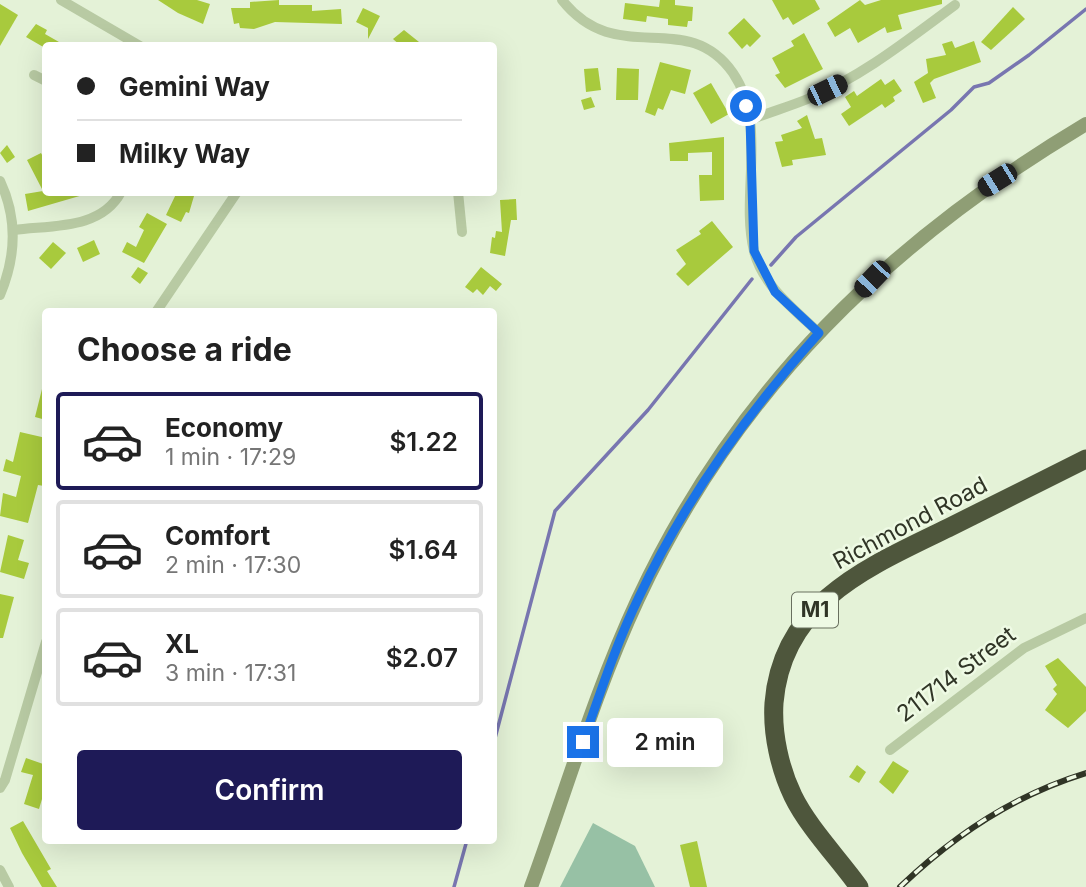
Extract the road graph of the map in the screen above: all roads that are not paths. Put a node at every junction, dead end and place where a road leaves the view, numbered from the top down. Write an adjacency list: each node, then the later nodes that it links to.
1 (61, 0): 4 (street)
2 (562, 0): 7 (street)
3 (955, 5): 7 (street)
4 (133, 42)
5 (34, 75): 6 (street)
6 (42, 79)
7 (750, 120): 17 (street)
8 (1086, 124): 17 (street)
9 (0, 181): 13 (street)
10 (118, 196): 13 (street)
11 (234, 196): 16 (street)
12 (458, 196): 14 (street)
13 (14, 230): 15 (street)
14 (462, 232)
15 (0, 295)
16 (159, 308)
17 (819, 333): 25 (street)
18 (1086, 459): 26 (highway, Richmond Road / M1)
19 (1086, 618): 21 (street, 211714 Street)
20 (42, 655): 22 (street)
21 (890, 750)
22 (0, 788)
23 (0, 870): 24 (street)
24 (9, 887)
25 (531, 887)
26 (859, 887)

